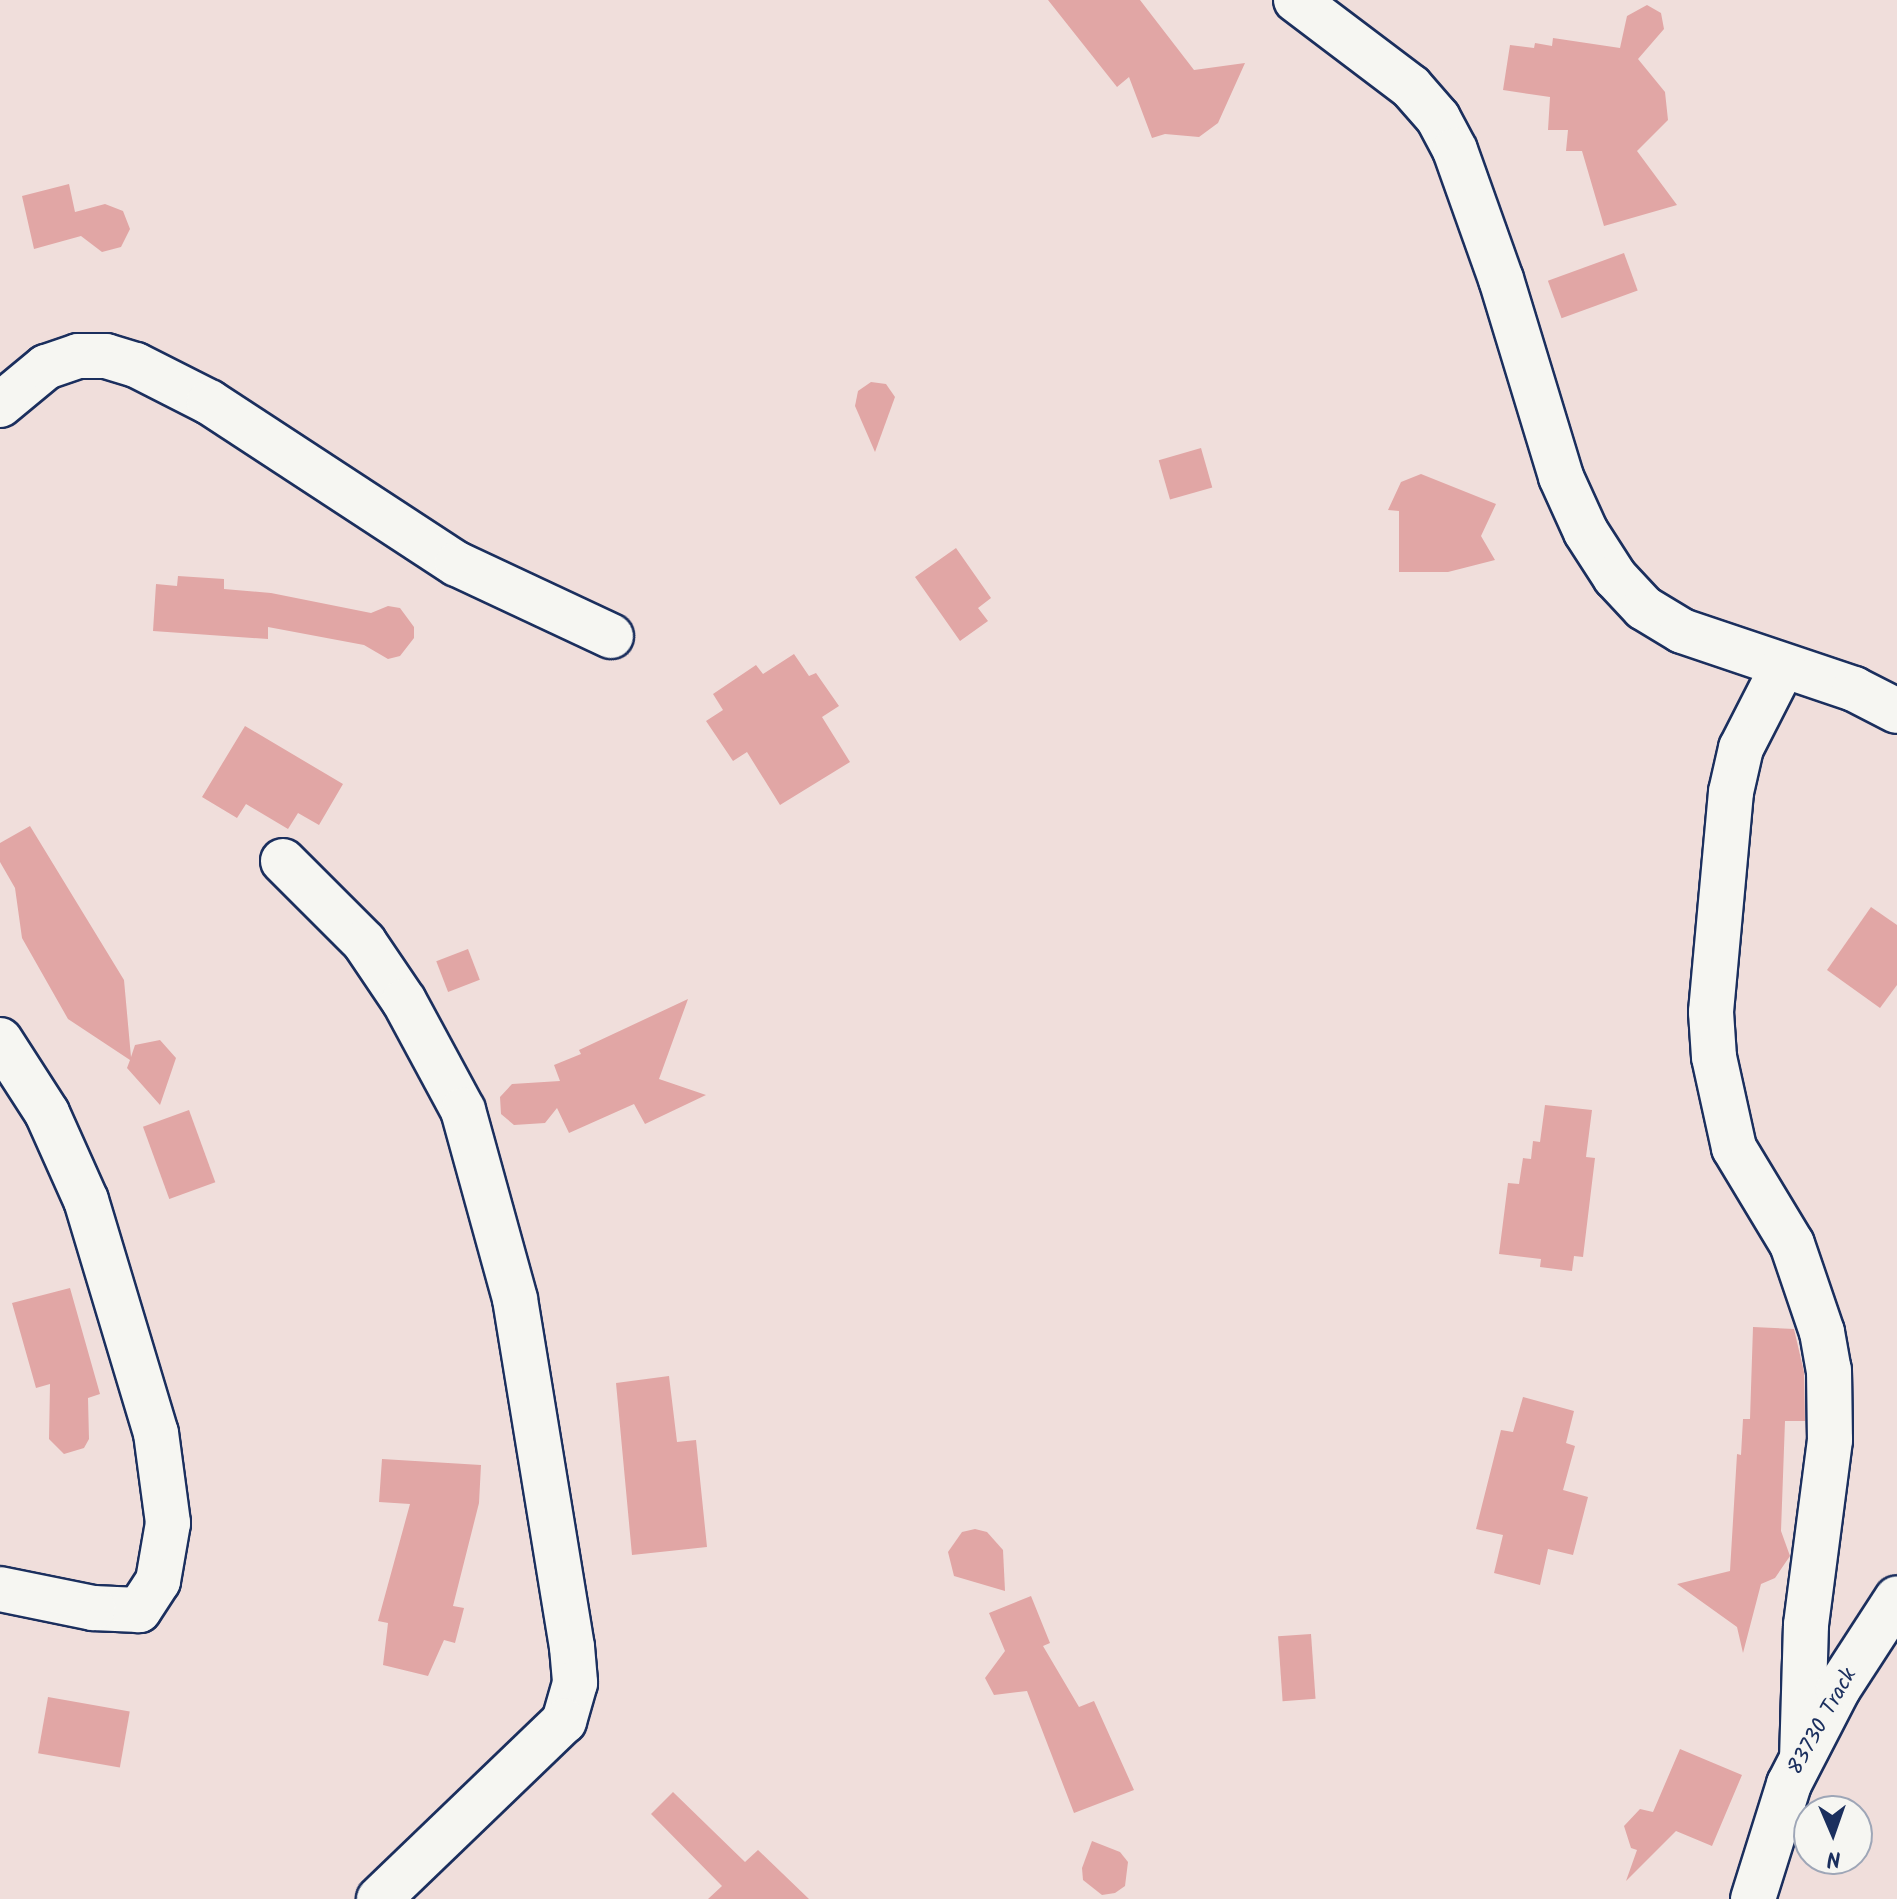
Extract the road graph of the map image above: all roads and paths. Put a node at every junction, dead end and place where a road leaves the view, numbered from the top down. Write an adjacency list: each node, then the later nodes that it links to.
1 (1296, 0): 4 (street)
2 (0, 405): 3 (street)
3 (611, 636)
4 (1783, 666): 5 (street); 10 (street)
5 (1897, 711)
6 (283, 861): 11 (street)
7 (0, 1040): 8 (street)
8 (0, 1589)
9 (1897, 1598): 10 (street, 83730 Track)
10 (1802, 1757): 12 (street, 83730 Track)
11 (379, 1899)
12 (1753, 1899)

